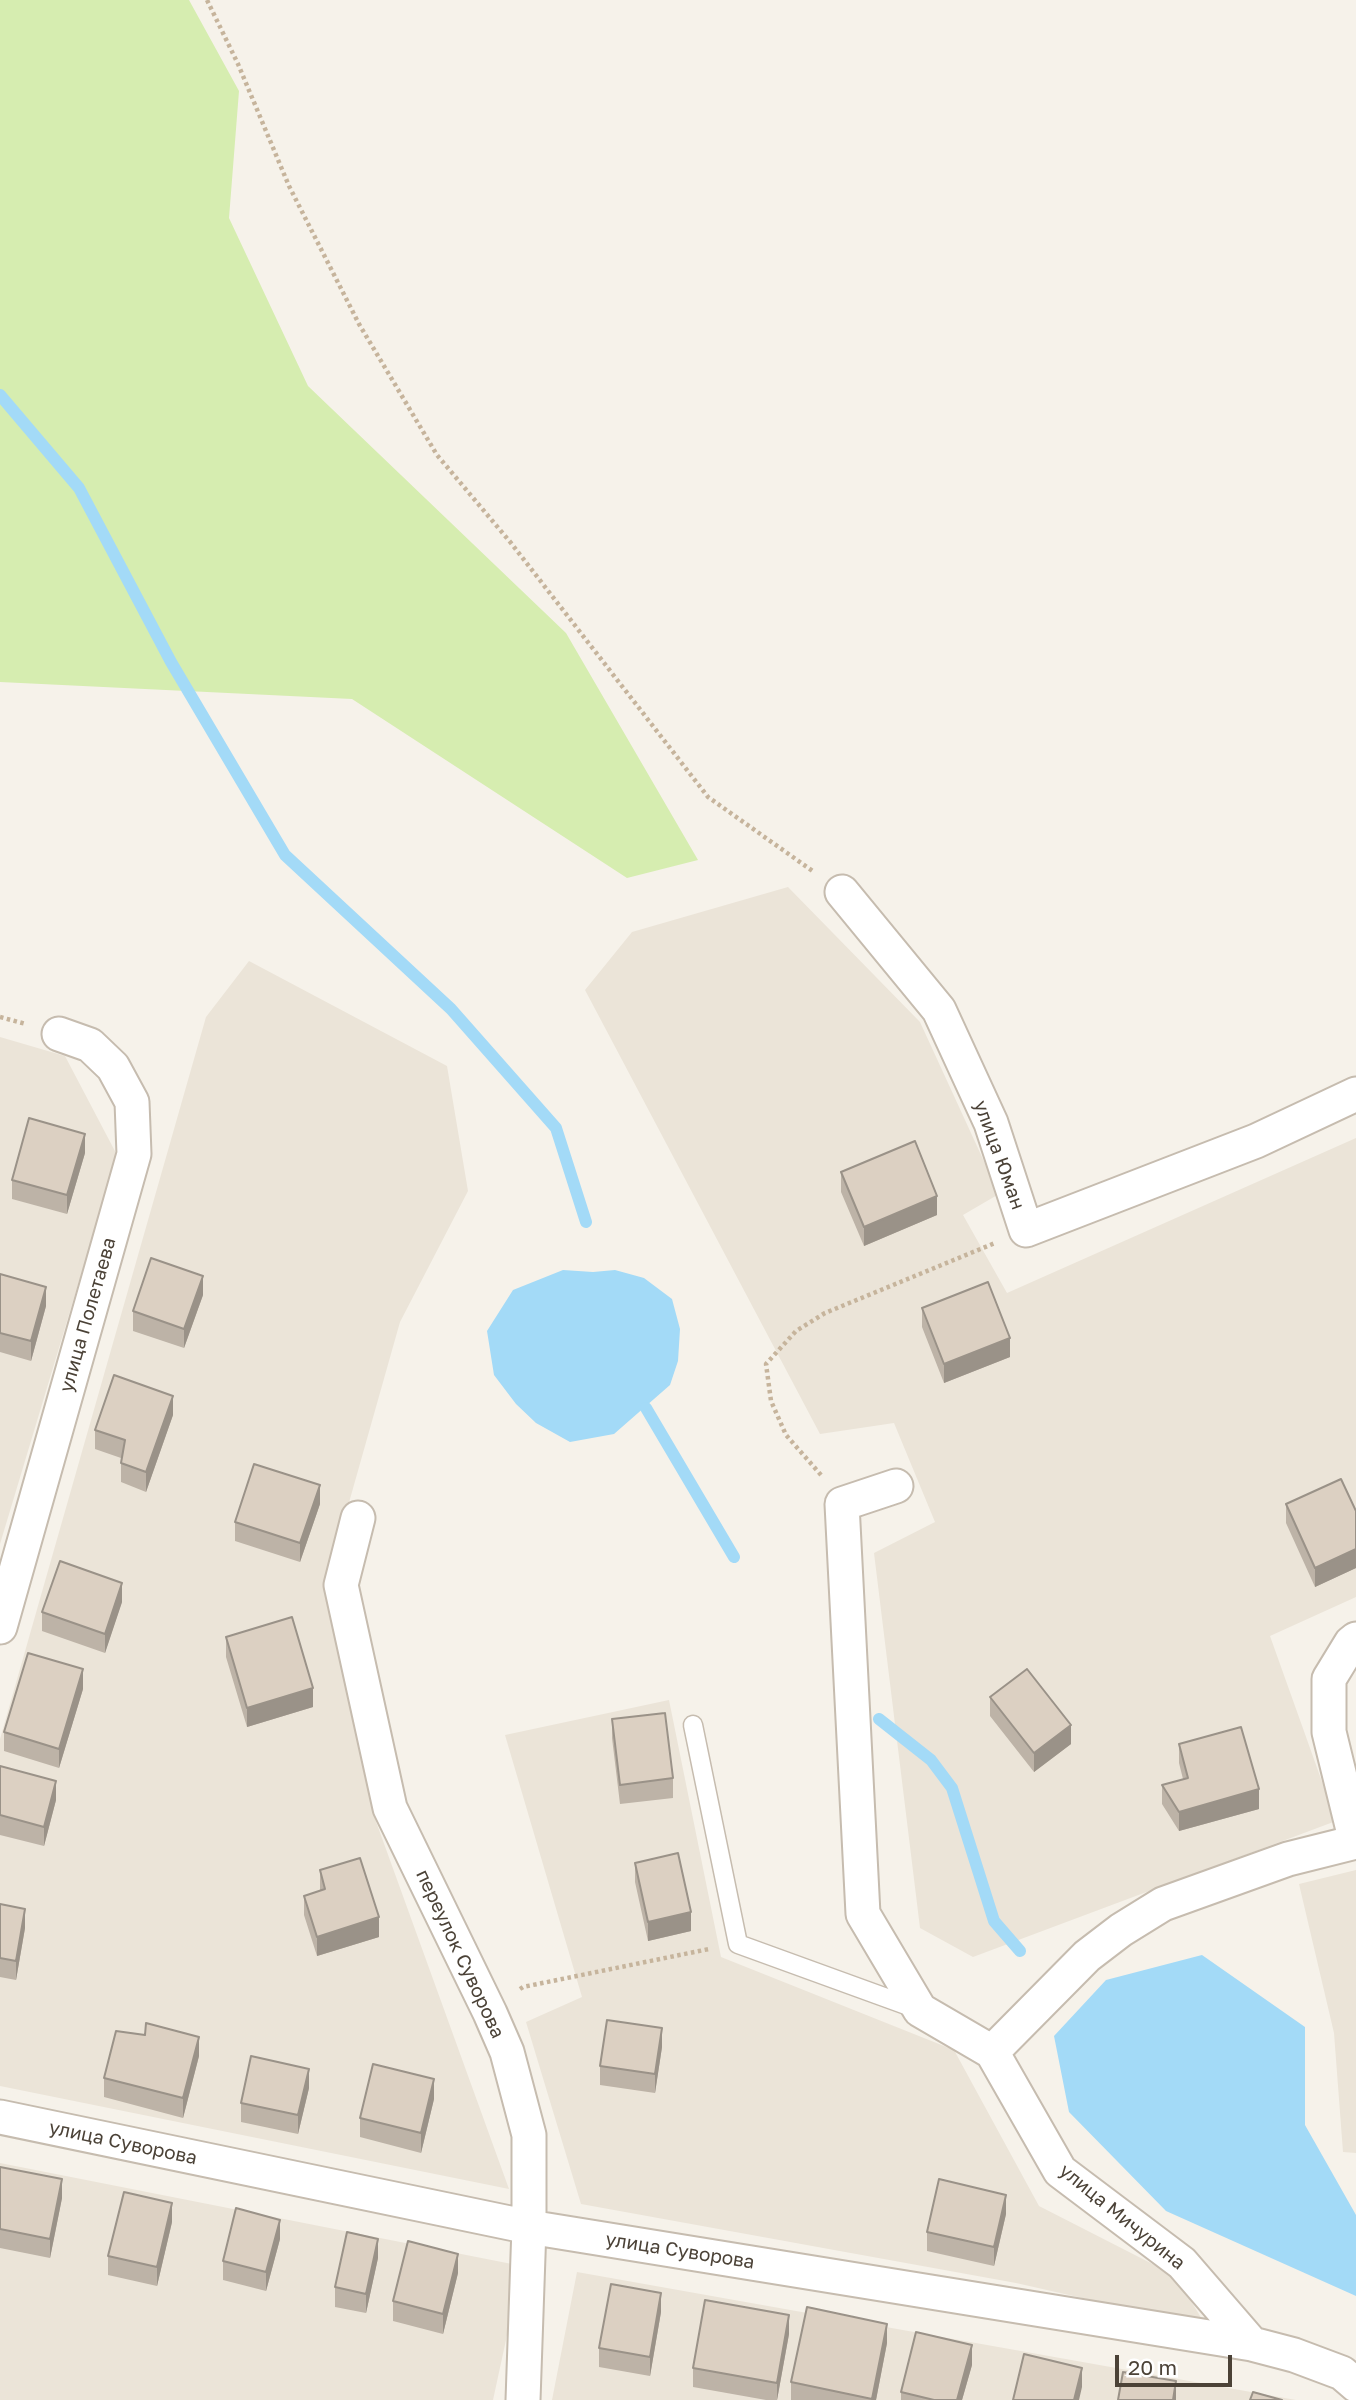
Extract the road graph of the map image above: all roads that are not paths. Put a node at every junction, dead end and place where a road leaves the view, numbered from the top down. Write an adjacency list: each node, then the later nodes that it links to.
1 (842, 892): 3 (street, улица Юман)
2 (59, 1034): 6 (street, улица Полетаева)
3 (1356, 1094)
4 (896, 1486): 10 (street)
5 (358, 1518): 13 (street, переулок Суворова)
6 (0, 1627)
7 (1356, 1639): 9 (street)
8 (693, 1725): 10 (lane)
9 (1356, 1842): 11 (street)
10 (920, 2010): 11 (street)
11 (992, 2052): 14 (street, улица Мичурина)
12 (0, 2118): 13 (street, улица Суворова)
13 (529, 2227): 14 (street, улица Суворова); 16 (street, переулок Суворова)
14 (1252, 2344): 15 (street, улица Суворова)
15 (1356, 2385)
16 (523, 2400)

